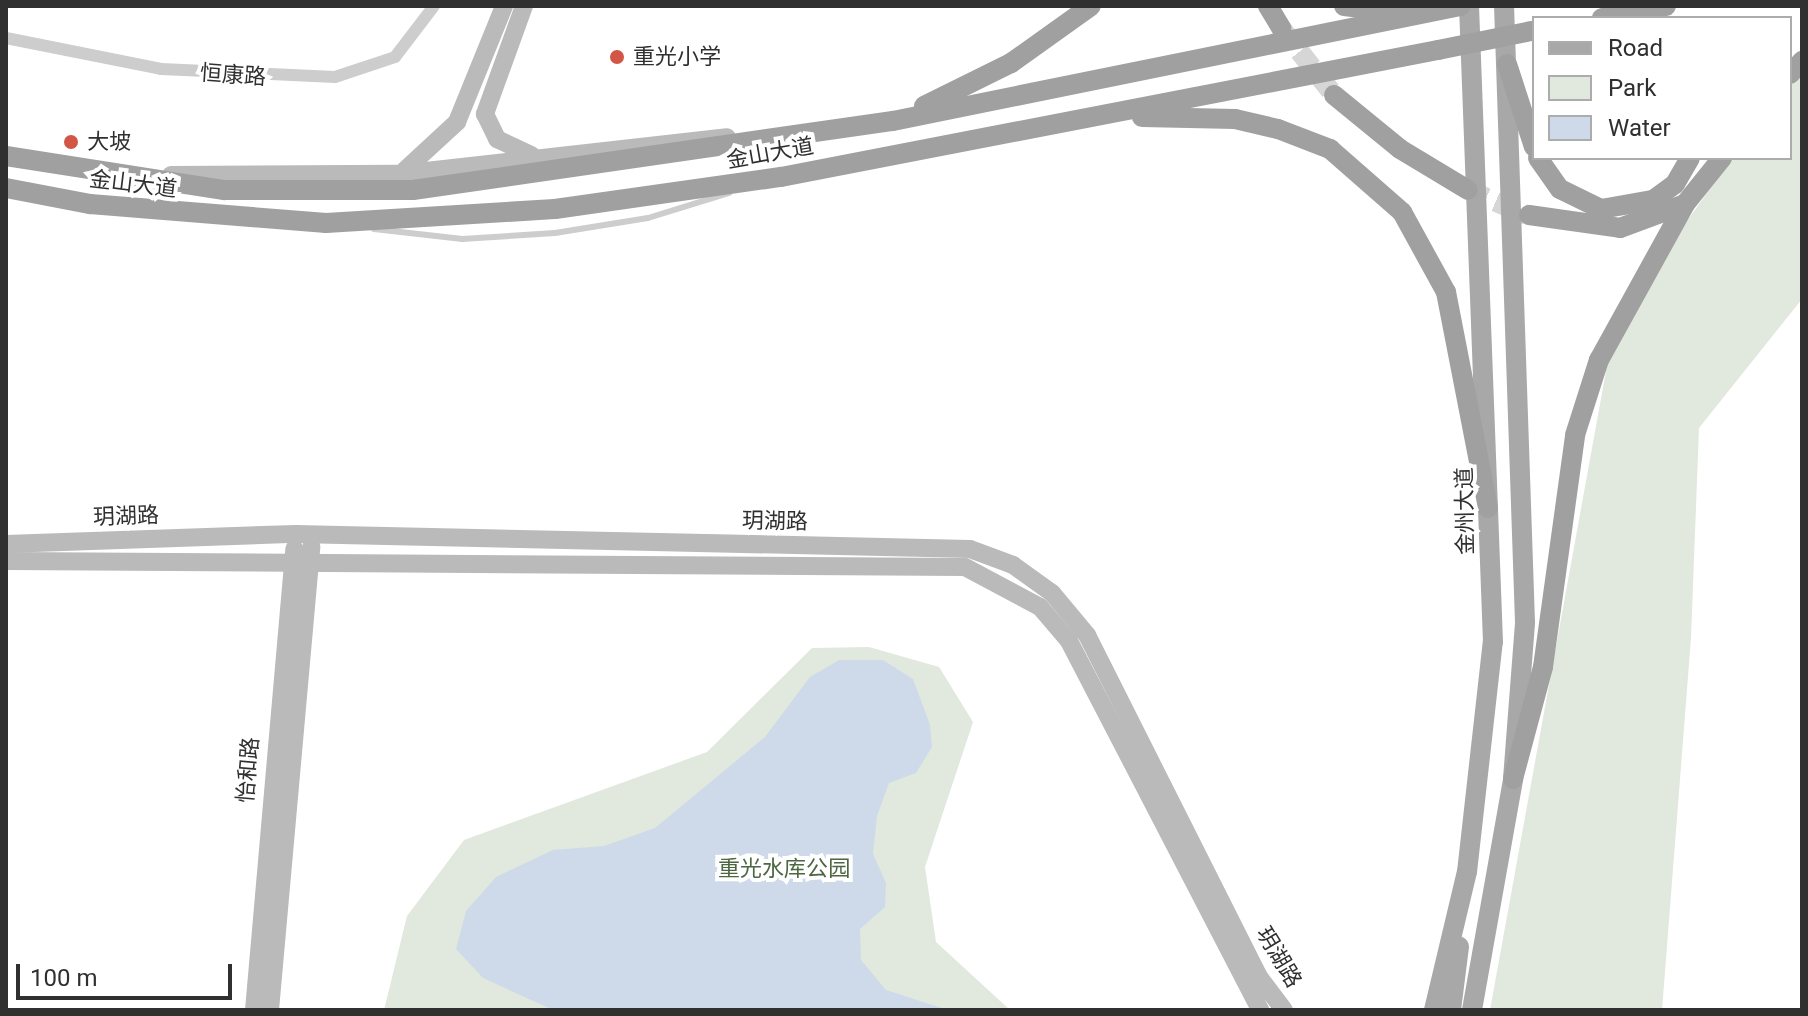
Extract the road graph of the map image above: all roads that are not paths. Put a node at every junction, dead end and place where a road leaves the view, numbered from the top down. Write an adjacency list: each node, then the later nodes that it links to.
1 (434, 6): 15 (street, 恒康路)
2 (504, 6): 27 (main road)
3 (524, 6): 23 (main road)
4 (1091, 6): 19 (highway)
5 (1268, 6): 13 (highway)
6 (1344, 6): 11 (highway)
7 (1460, 6): 11 (highway, 金山大道)
8 (1469, 6): 33 (main road, 金州大道)
9 (1504, 6): 16 (main road)
10 (1666, 6): 12 (highway)
11 (1424, 12): 19 (highway, 金山大道)
12 (1613, 16)
13 (1281, 28)
14 (1532, 31): 18 (highway, 金山大道, bridge)
15 (6, 38)
16 (1507, 64): 21 (highway); 38 (main road)
17 (1334, 95): 30 (highway)
18 (1098, 117): 29 (highway, 金山大道); 33 (highway)
19 (893, 121): 20 (highway, 金山大道)
20 (773, 135): 23 (main road); 28 (highway, 金山大道)
21 (1532, 141)
22 (6, 156): 28 (highway, 金山大道)
23 (550, 157): 27 (main road)
24 (1539, 160): 25 (highway)
25 (1689, 160)
26 (1720, 160): 31 (highway)
27 (399, 174): 28 (main road)
28 (96, 176)
29 (6, 188)
30 (1468, 190)
31 (1685, 204): 32 (highway); 38 (highway)
32 (1529, 215)
33 (1488, 508): 39 (main road, 金州大道)
34 (304, 534): 35 (main road, 玥湖路); 36 (main road, 怡和路); 45 (main road, 玥湖路)
35 (6, 544)
36 (301, 558): 37 (main road, 玥湖路); 42 (main road, 怡和路); 43 (main road, 怡和路); 44 (main road, 玥湖路)
37 (6, 561)
38 (1513, 779): 41 (main road)
39 (1467, 872): 40 (main road, 金州大道); 48 (main road)
40 (1444, 960): 46 (main road); 47 (main road, 金州大道)
41 (1473, 1009)
42 (254, 1010)
43 (270, 1010)
44 (1260, 1010)
45 (1284, 1010)
46 (1424, 1010)
47 (1434, 1010)
48 (1451, 1010)

